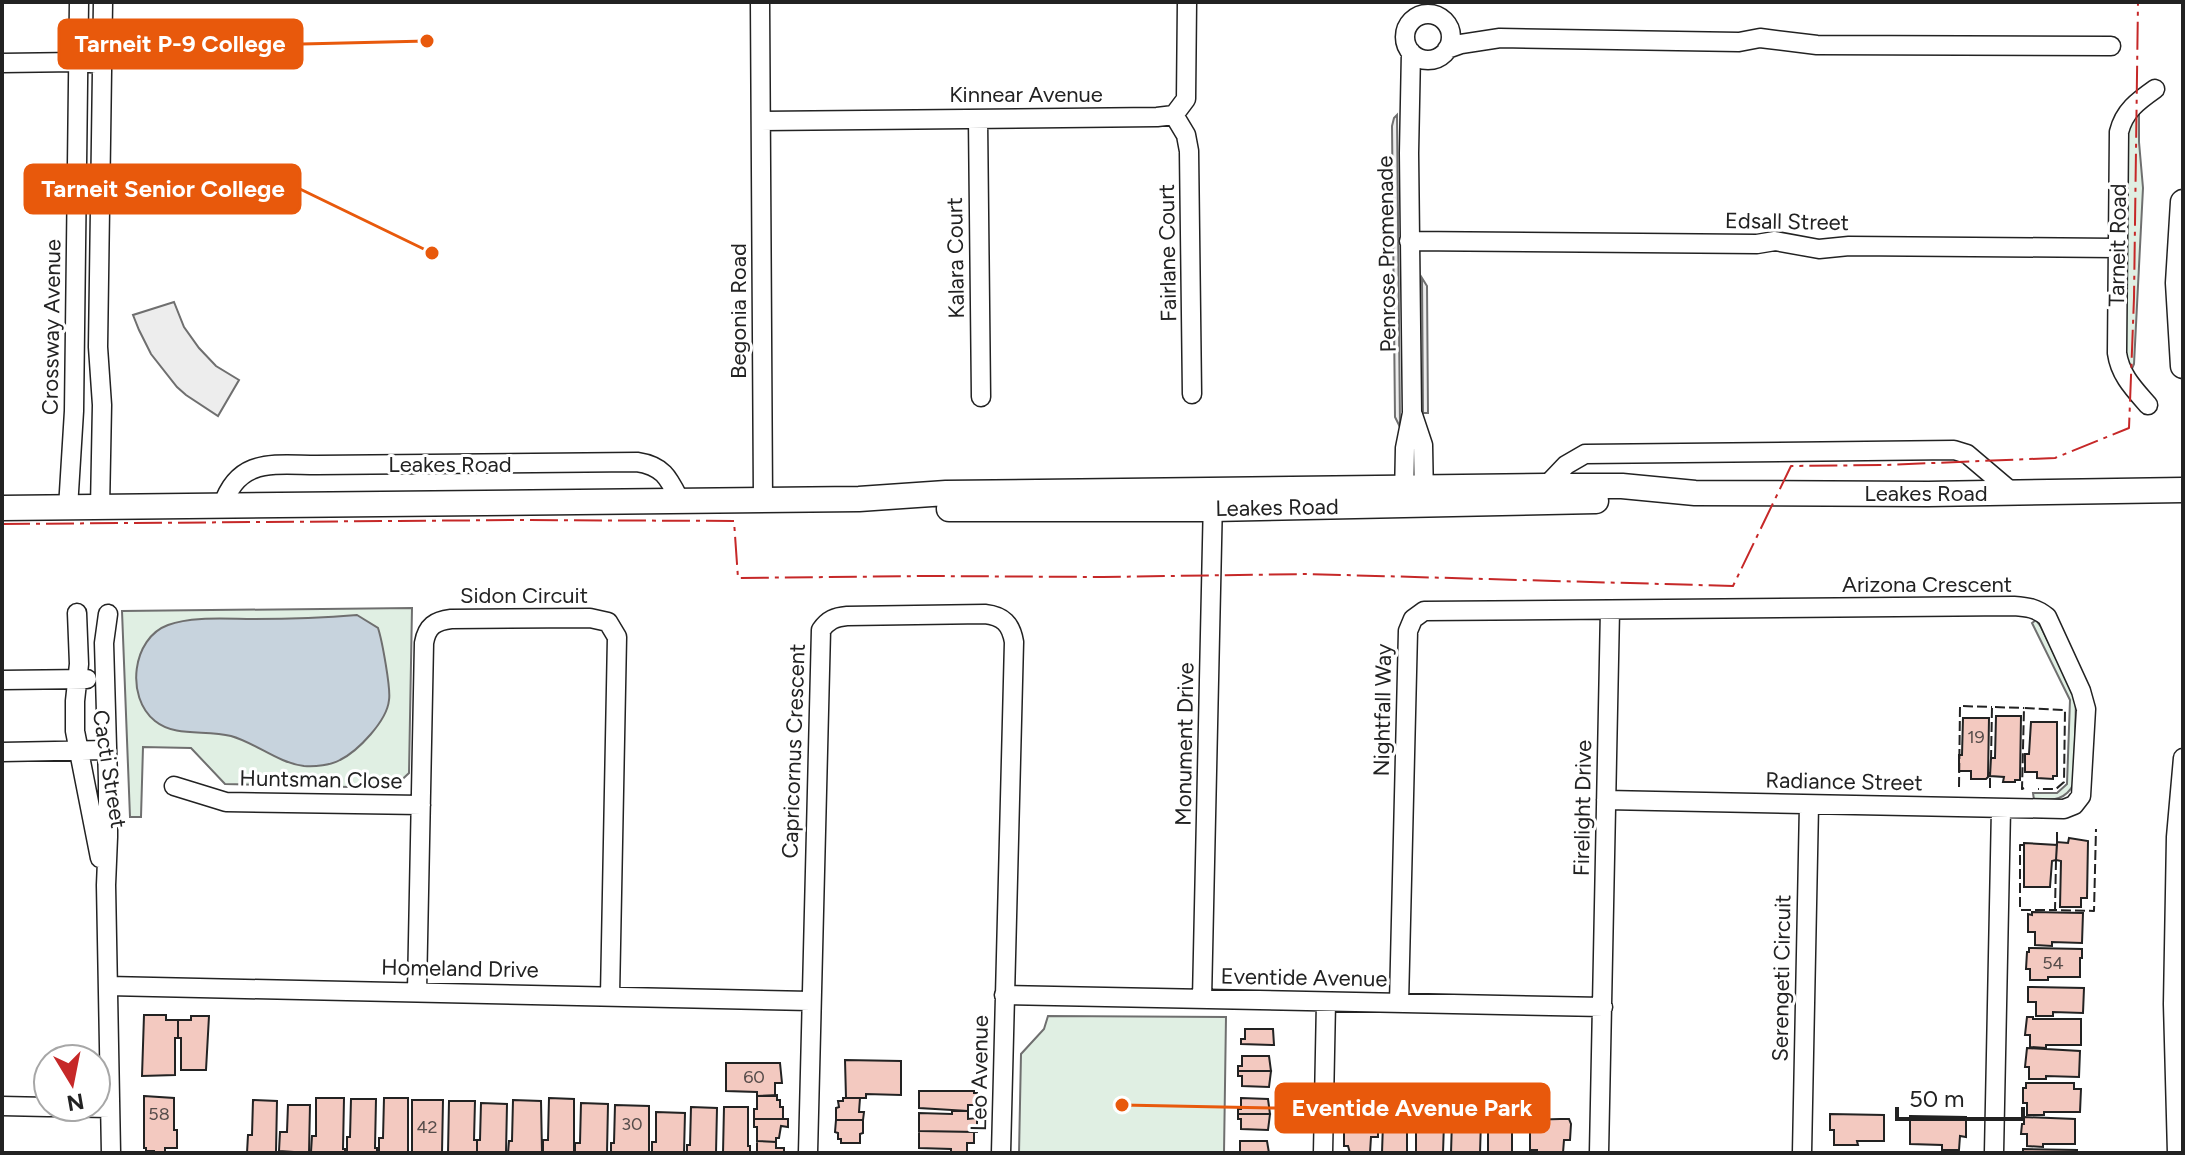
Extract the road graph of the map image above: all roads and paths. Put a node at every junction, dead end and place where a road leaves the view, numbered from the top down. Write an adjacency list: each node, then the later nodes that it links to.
1 (79, 2): 11 (street, Crossway Avenue)
2 (103, 2): 13 (street)
3 (760, 2): 18 (street, Begonia Road)
4 (1187, 2): 16 (street)
5 (1420, 10): 6 (street); 9 (street)
6 (1444, 15): 7 (street); 10 (street)
7 (1500, 38): 8 (street); 10 (street)
8 (2111, 46)
9 (1411, 52): 10 (street); 15 (street, Penrose Promenade)
10 (1442, 53): 15 (street)
11 (77, 62): 12 (street); 13 (street); 36 (street, Crossway Avenue)
12 (2, 63)
13 (103, 64): 37 (street)
14 (2155, 89): 21 (street, Tarneit Road)
15 (1411, 94): 20 (street, Penrose Promenade)
16 (1174, 115): 17 (street, Kinnear Avenue); 23 (street, Fairlane Court)
17 (978, 119): 18 (street, Kinnear Avenue); 24 (street, Kalara Court)
18 (761, 121): 32 (street, Begonia Road)
19 (2183, 202): 22 (main road)
20 (1409, 241): 21 (street, Edsall Street); 30 (street, Penrose Promenade)
21 (2117, 248): 25 (street, Tarneit Road)
22 (2183, 366)
23 (1192, 394)
24 (981, 397)
25 (2148, 405)
26 (1546, 486): 28 (main road, Leakes Road); 29 (street, Leakes Road); 30 (main road, Leakes Road)
27 (2183, 490): 29 (main road, Leakes Road)
28 (1695, 493): 29 (main road, Leakes Road); 30 (main road, Leakes Road)
29 (2013, 493)
30 (1414, 496): 31 (main road, Leakes Road)
31 (1212, 499): 32 (main road, Leakes Road); 59 (street, Monument Drive)
32 (763, 500): 33 (main road, Leakes Road)
33 (680, 501): 34 (main road, Leakes Road); 34 (street, Leakes Road)
34 (222, 507): 37 (main road, Leakes Road)
35 (2, 508): 36 (main road, Leakes Road)
36 (68, 508): 37 (main road, Leakes Road)
37 (100, 508)
38 (1610, 610): 49 (street, Firelight Drive); 50 (street, Arizona Crescent); 62 (street, Nightfall Way)
39 (77, 613): 42 (street, Cacti Street)
40 (108, 614): 41 (street, Cacti Street)
41 (105, 678): 42 (street); 44 (street, Cacti Street)
42 (77, 679): 43 (street); 45 (street, Cacti Street)
43 (2, 680)
44 (107, 750): 45 (street); 54 (street, Cacti Street)
45 (78, 751): 46 (street); 54 (street, Cacti Street)
46 (2, 752)
47 (2183, 758): 75 (street)
48 (174, 786): 51 (street, Huntsman Close)
49 (1606, 800): 52 (street, Radiance Street); 63 (street, Firelight Drive)
50 (2078, 801): 53 (street, Radiance Street)
51 (421, 805): 56 (street, Sidon Circuit); 58 (street, Sidon Circuit)
52 (1809, 805): 53 (street, Radiance Street); 73 (street, Serengeti Circuit)
53 (2001, 809): 74 (street)
54 (106, 885): 55 (street, Cacti Street)
55 (108, 986): 56 (street, Homeland Drive); 64 (street, Cacti Street)
56 (417, 991): 58 (street, Homeland Drive)
57 (1004, 995): 59 (street, Eventide Avenue); 60 (street, Capricornus Crescent); 70 (street, Leo Avenue)
58 (610, 996): 60 (street, Homeland Drive)
59 (1202, 999): 61 (street, Eventide Avenue)
60 (810, 1001): 69 (street, Capricornus Crescent)
61 (1326, 1002): 62 (street, Eventide Avenue); 71 (street)
62 (1399, 1003): 63 (street, Eventide Avenue)
63 (1603, 1007): 72 (street, Firelight Drive)
64 (109, 1043)
65 (2, 1106): 66 (street)
66 (32, 1107)
67 (110, 1123): 68 (street, Cacti Street)
68 (111, 1153)
69 (808, 1153)
70 (1001, 1153)
71 (1323, 1153)
72 (1599, 1153)
73 (1802, 1153)
74 (1994, 1153)
75 (2177, 1153)

